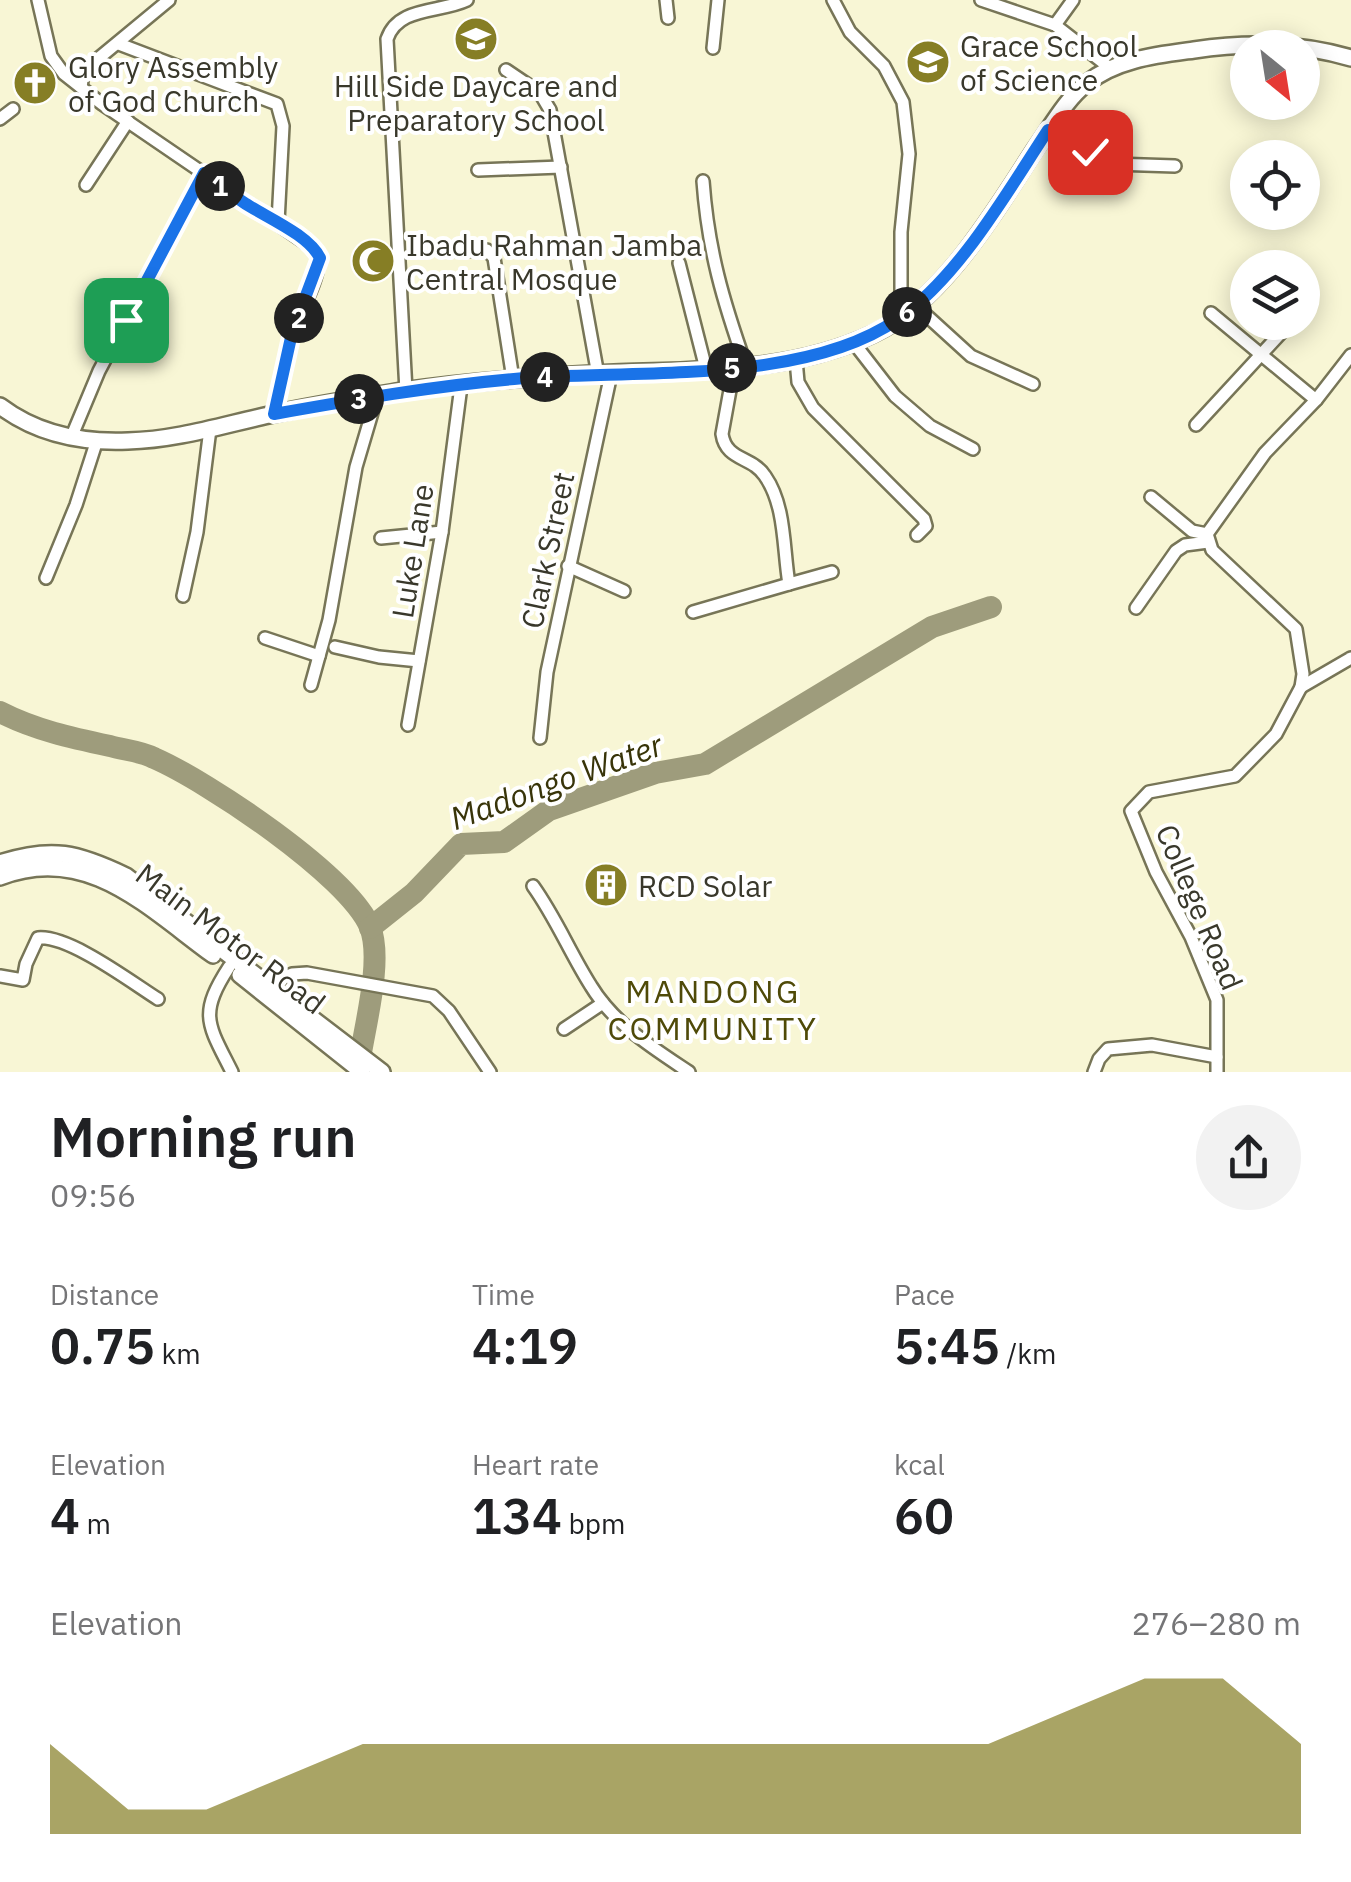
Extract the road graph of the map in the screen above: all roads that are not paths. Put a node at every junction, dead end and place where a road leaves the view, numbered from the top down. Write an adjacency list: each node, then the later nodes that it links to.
1 (38, 0): 16 (street)
2 (169, 0): 11 (street)
3 (466, 0): 44 (street)
4 (666, 0): 9 (street)
5 (718, 0): 12 (street)
6 (833, 0): 32 (street)
7 (981, 0): 10 (street)
8 (1073, 0): 10 (street)
9 (668, 18)
10 (1055, 24): 14 (street)
11 (119, 44): 16 (street); 27 (street)
12 (713, 48)
13 (1351, 58): 14 (street)
14 (1110, 68): 20 (street)
15 (506, 70): 22 (street)
16 (81, 87): 19 (street)
17 (13, 109): 18 (street)
18 (0, 119)
19 (128, 121): 24 (street); 26 (street)
20 (1048, 130): 21 (street); 30 (street)
21 (1175, 166)
22 (562, 167): 23 (street); 40 (street)
23 (478, 170)
24 (204, 173): 27 (street); 51 (street)
25 (703, 181): 38 (street)
26 (86, 185)
27 (278, 222): 48 (street)
28 (457, 251): 41 (street)
29 (679, 263): 39 (street)
30 (915, 305): 32 (street); 42 (street)
31 (1211, 313): 35 (street)
32 (901, 318): 34 (street)
33 (1274, 340): 35 (street)
34 (854, 343): 37 (street); 53 (street)
35 (1260, 355): 46 (street); 49 (street)
36 (1351, 355): 46 (street)
37 (796, 360): 38 (street); 56 (street)
38 (740, 367): 39 (street); 62 (street)
39 (706, 369): 40 (street)
40 (604, 374): 41 (street); 59 (street, Clark Street)
41 (513, 379): 43 (street)
42 (1033, 384)
43 (461, 386): 44 (street); 55 (street, Luke Lane)
44 (406, 391): 45 (street)
45 (377, 396): 48 (street); 69 (street)
46 (1316, 400): 58 (street)
47 (0, 406): 51 (street)
48 (274, 414): 50 (street)
49 (1196, 425)
50 (210, 429): 52 (street); 64 (street)
51 (71, 438): 52 (street)
52 (97, 440): 61 (street)
53 (973, 449)
54 (1151, 497): 58 (street, College Road)
55 (442, 532): 57 (street); 71 (street, Luke Lane)
56 (918, 535)
57 (381, 538)
58 (1207, 538): 65 (street); 73 (street, College Road)
59 (568, 566): 63 (street); 75 (street, Clark Street)
60 (832, 572): 62 (street)
61 (46, 578)
62 (788, 584): 66 (street)
63 (624, 591)
64 (183, 596)
65 (1136, 608)
66 (693, 612)
67 (265, 638): 69 (street)
68 (335, 647): 71 (street)
69 (320, 656): 72 (street)
70 (1351, 658): 73 (street)
71 (419, 661): 74 (street, Luke Lane)
72 (311, 685)
73 (1300, 687): 86 (street, College Road)
74 (408, 725)
75 (540, 738)
76 (0, 863): 81 (street, Main Motor Road)
77 (0, 877): 79 (street, Main Motor Road)
78 (533, 886): 83 (street)
79 (229, 967): 84 (street, Main Motor Road); 87 (street)
80 (0, 976): 82 (street)
81 (269, 984): 84 (street, Main Motor Road); 90 (street)
82 (158, 999)
83 (603, 1003): 85 (street); 91 (street)
84 (298, 1014): 88 (street, Main Motor Road); 89 (street)
85 (564, 1029)
86 (1217, 1057): 92 (street); 93 (street, College Road)
87 (232, 1072)
88 (362, 1072)
89 (382, 1072)
90 (490, 1072)
91 (689, 1072)
92 (1094, 1072)
93 (1216, 1072)

